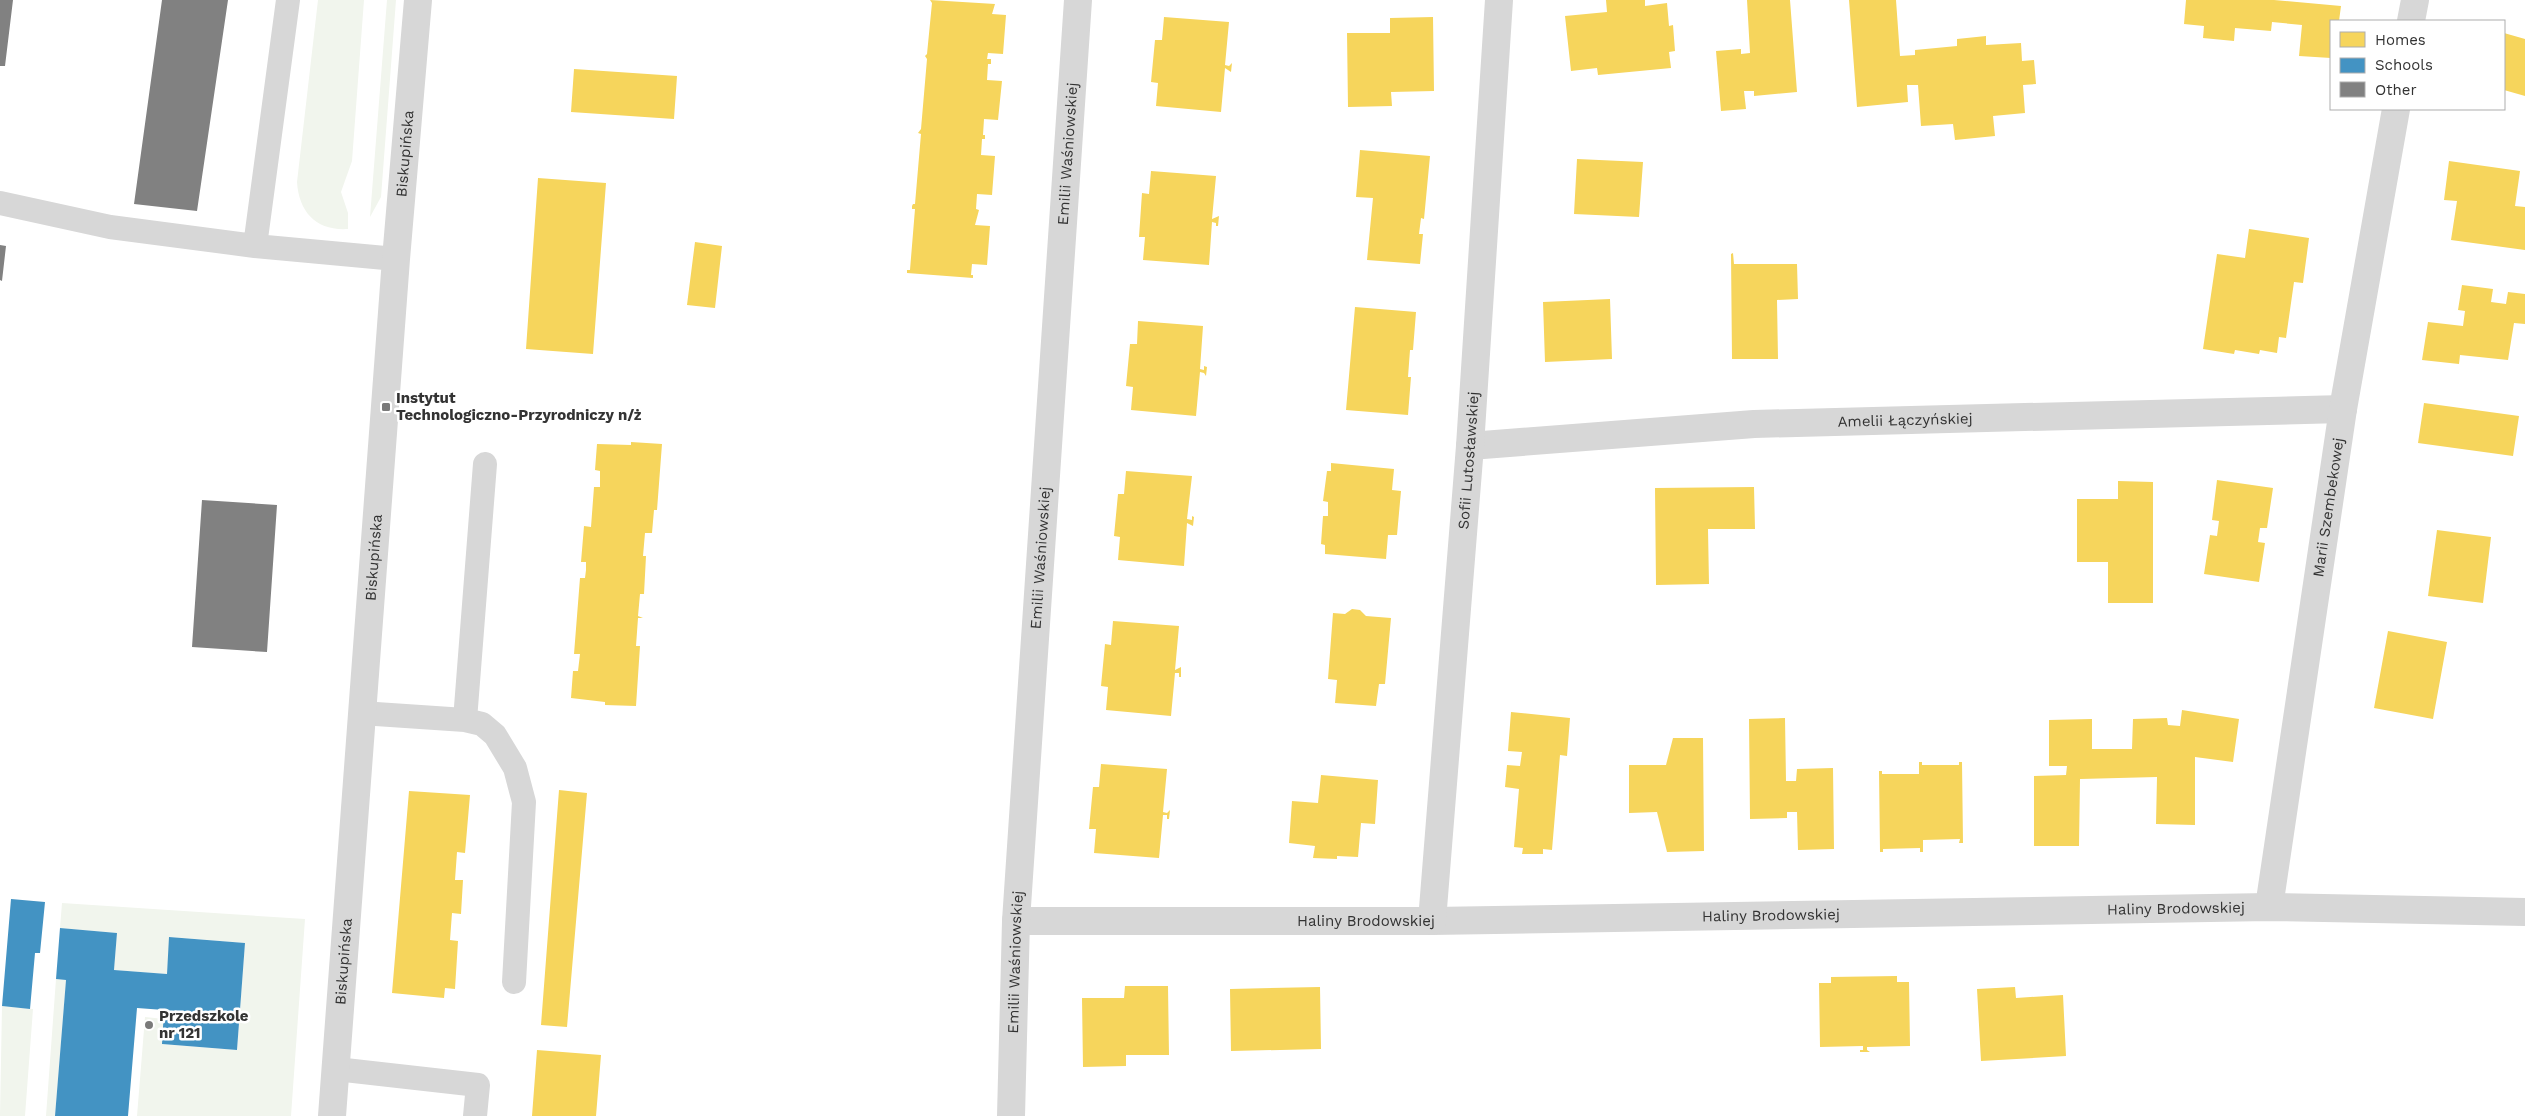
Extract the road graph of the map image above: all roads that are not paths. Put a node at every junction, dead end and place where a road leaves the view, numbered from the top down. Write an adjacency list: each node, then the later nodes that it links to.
1 (288, 0): 9 (lane)
2 (418, 0): 10 (street, Biskupińska)
3 (1078, 0): 18 (street, Emilii Waśniowskiej)
4 (1500, 0): 12 (street, Sofii Lutosławskiej)
5 (2415, 0): 6 (street)
6 (2411, 20)
7 (2396, 110): 11 (street, Marii Szembekowej)
8 (0, 203): 9 (lane)
9 (255, 246): 10 (lane)
10 (396, 259): 14 (street, Biskupińska)
11 (2343, 409): 12 (street, Amelii Łączyńskiej); 16 (street, Marii Szembekowej)
12 (1470, 446): 19 (street, Sofii Lutosławskiej)
13 (485, 464): 15 (lane)
14 (361, 713): 15 (lane); 21 (street, Biskupińska)
15 (465, 720): 20 (lane)
16 (2269, 907): 17 (street, Haliny Brodowskiej); 19 (street, Haliny Brodowskiej)
17 (2525, 912)
18 (1016, 921): 19 (street, Haliny Brodowskiej); 24 (street, Emilii Waśniowskiej)
19 (1432, 921)
20 (514, 982)
21 (336, 1069): 22 (street, Biskupińska); 23 (lane)
22 (332, 1116)
23 (475, 1116)
24 (1011, 1116)

